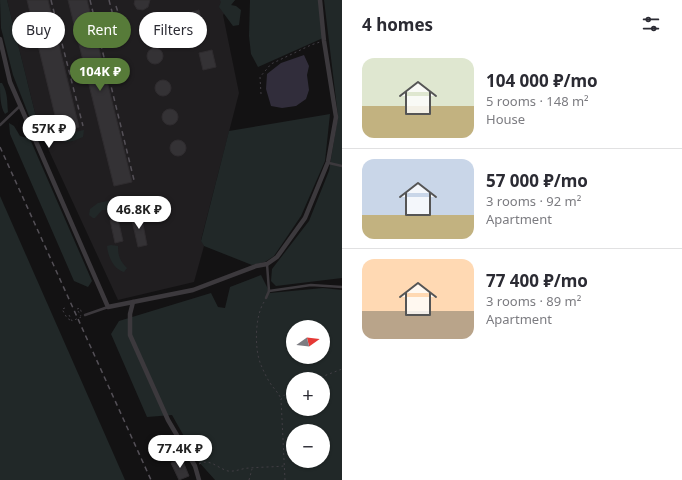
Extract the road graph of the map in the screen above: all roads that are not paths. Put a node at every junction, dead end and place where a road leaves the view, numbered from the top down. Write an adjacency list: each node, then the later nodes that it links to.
1 (320, 0): 5 (street)
2 (0, 39): 3 (street)
3 (21, 105): 4 (lane); 12 (street)
4 (0, 126)
5 (328, 162): 6 (lane); 7 (street)
6 (342, 166)
7 (267, 264): 9 (lane); 11 (street)
8 (342, 287): 9 (lane)
9 (269, 291): 10 (lane)
10 (266, 298)
11 (133, 302): 12 (street); 14 (street)
12 (108, 307): 13 (lane)
13 (83, 316)
14 (199, 480)

